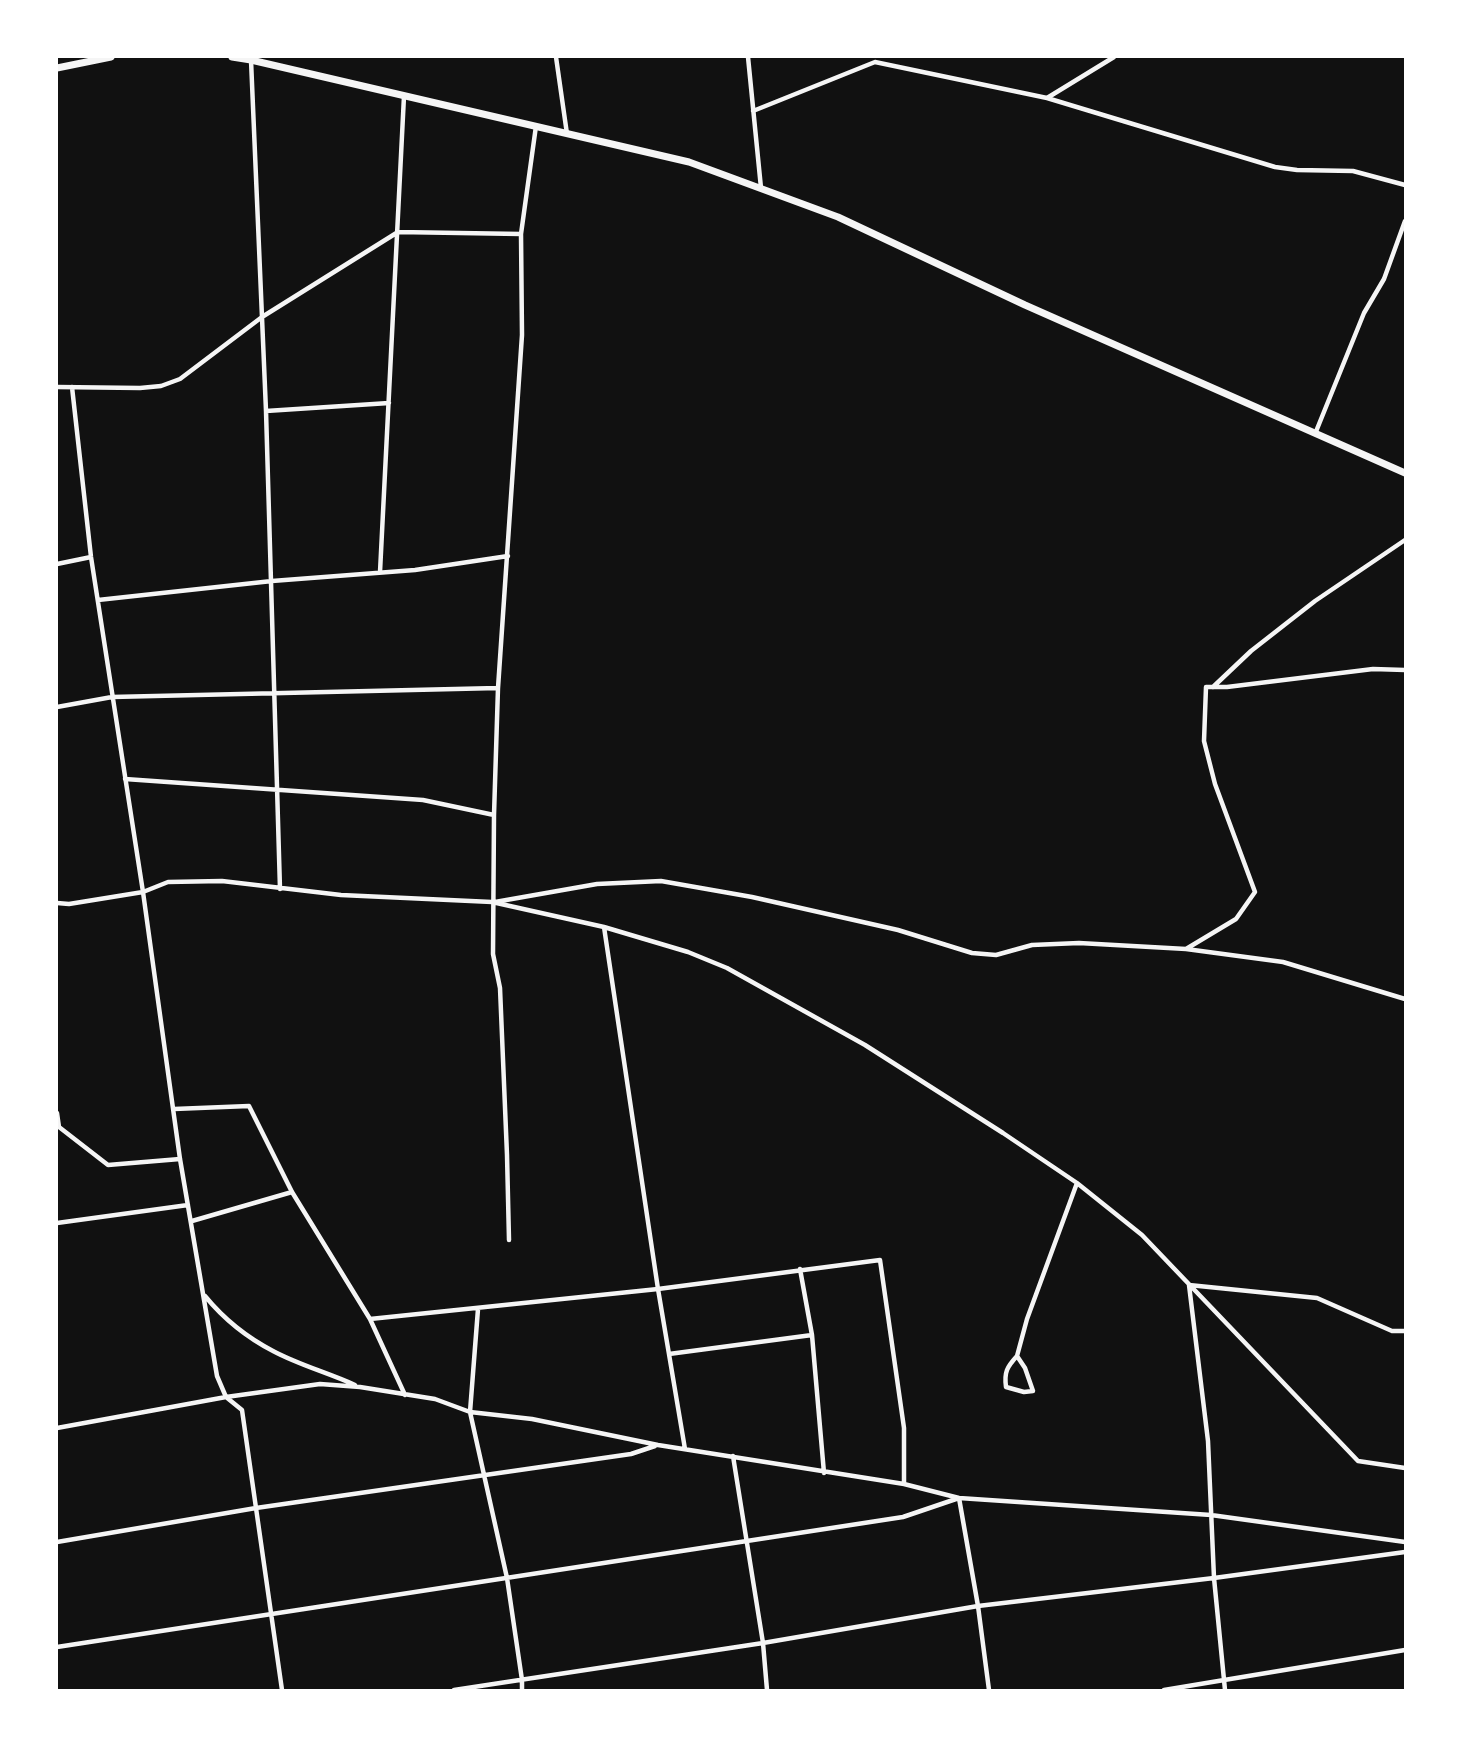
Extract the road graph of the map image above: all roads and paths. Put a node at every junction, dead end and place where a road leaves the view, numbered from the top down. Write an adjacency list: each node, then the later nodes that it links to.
1 (111, 57): 8 (main road)
2 (232, 57): 6 (main road)
3 (556, 57): 13 (street)
4 (748, 57): 11 (street)
5 (1114, 57): 10 (street)
6 (251, 58): 9 (main road); 19 (street)
7 (877, 59): 10 (street); 11 (street)
8 (57, 68)
9 (404, 96): 12 (main road); 17 (street)
10 (1047, 98): 14 (street)
11 (753, 111): 15 (street)
12 (536, 126): 13 (main road); 18 (street)
13 (567, 134): 15 (main road)
14 (1405, 185)
15 (761, 188): 24 (main road)
16 (1405, 221): 24 (street)
17 (398, 232): 18 (street); 19 (street); 22 (street)
18 (521, 234): 27 (street)
19 (262, 317): 21 (street); 23 (street)
20 (57, 387): 21 (street)
21 (72, 387): 28 (street)
22 (389, 403): 23 (street); 30 (street)
23 (266, 411): 31 (street)
24 (1315, 434): 25 (main road)
25 (1405, 473)
26 (1405, 540): 34 (street)
27 (508, 556): 30 (street); 35 (street)
28 (91, 557): 29 (street); 32 (street)
29 (57, 564)
30 (380, 572): 31 (street)
31 (272, 581): 32 (street); 36 (street)
32 (98, 600): 37 (street)
33 (1405, 670): 34 (street)
34 (1213, 687): 47 (street)
35 (498, 688): 36 (street); 41 (street)
36 (276, 692): 37 (street); 40 (street)
37 (112, 697): 38 (street); 39 (street)
38 (57, 707)
39 (125, 779): 40 (street); 43 (street)
40 (278, 789): 41 (street); 42 (street)
41 (494, 815): 44 (street)
42 (280, 889): 43 (street); 44 (street)
43 (143, 892): 45 (street); 49 (street)
44 (492, 902): 46 (street); 47 (street); 57 (street)
45 (57, 903)
46 (604, 927): 52 (street); 60 (street)
47 (1186, 949): 48 (street)
48 (1405, 999)
49 (174, 1109): 51 (street); 53 (street)
50 (57, 1113): 51 (street)
51 (180, 1159): 54 (street)
52 (1077, 1183): 59 (street); 67 (street)
53 (292, 1192): 55 (street); 63 (street)
54 (188, 1205): 55 (street); 56 (street)
55 (192, 1221): 61 (street)
56 (57, 1223)
57 (509, 1240)
58 (800, 1269): 60 (street); 65 (street); 79 (street)
59 (1189, 1285): 64 (street); 76 (street); 82 (street)
60 (658, 1289): 62 (street); 66 (street)
61 (203, 1294): 68 (street); 70 (street)
62 (478, 1309): 63 (street); 71 (street)
63 (370, 1318): 69 (street)
64 (1405, 1331)
65 (812, 1335): 66 (street); 77 (street)
66 (669, 1354): 74 (street)
67 (1017, 1356): 67 (street)
68 (360, 1387): 69 (street); 70 (street)
69 (405, 1395): 71 (street)
70 (226, 1397): 72 (street); 81 (street)
71 (470, 1412): 73 (street); 78 (street)
72 (57, 1428)
73 (658, 1445): 74 (street); 78 (street)
74 (685, 1449): 75 (street)
75 (733, 1456): 77 (street); 84 (street)
76 (1405, 1468)
77 (824, 1473): 79 (street)
78 (484, 1475): 81 (street); 87 (street)
79 (904, 1484): 80 (street)
80 (959, 1498): 82 (street); 84 (street); 89 (street)
81 (256, 1508): 83 (street); 90 (street)
82 (1211, 1515): 85 (street); 88 (street)
83 (57, 1542)
84 (747, 1542): 87 (street); 91 (street)
85 (1405, 1542)
86 (1405, 1552): 88 (street)
87 (507, 1578): 90 (street); 94 (street)
88 (1214, 1578): 89 (street); 95 (street)
89 (978, 1606): 91 (street); 100 (street)
90 (271, 1613): 92 (street); 96 (street)
91 (763, 1643): 94 (street); 99 (street)
92 (57, 1647)
93 (1405, 1650): 95 (street)
94 (522, 1680): 97 (street); 98 (street)
95 (1224, 1681): 101 (street); 102 (street)
96 (282, 1690)
97 (454, 1690)
98 (522, 1690)
99 (767, 1690)
100 (989, 1690)
101 (1164, 1690)
102 (1225, 1690)

